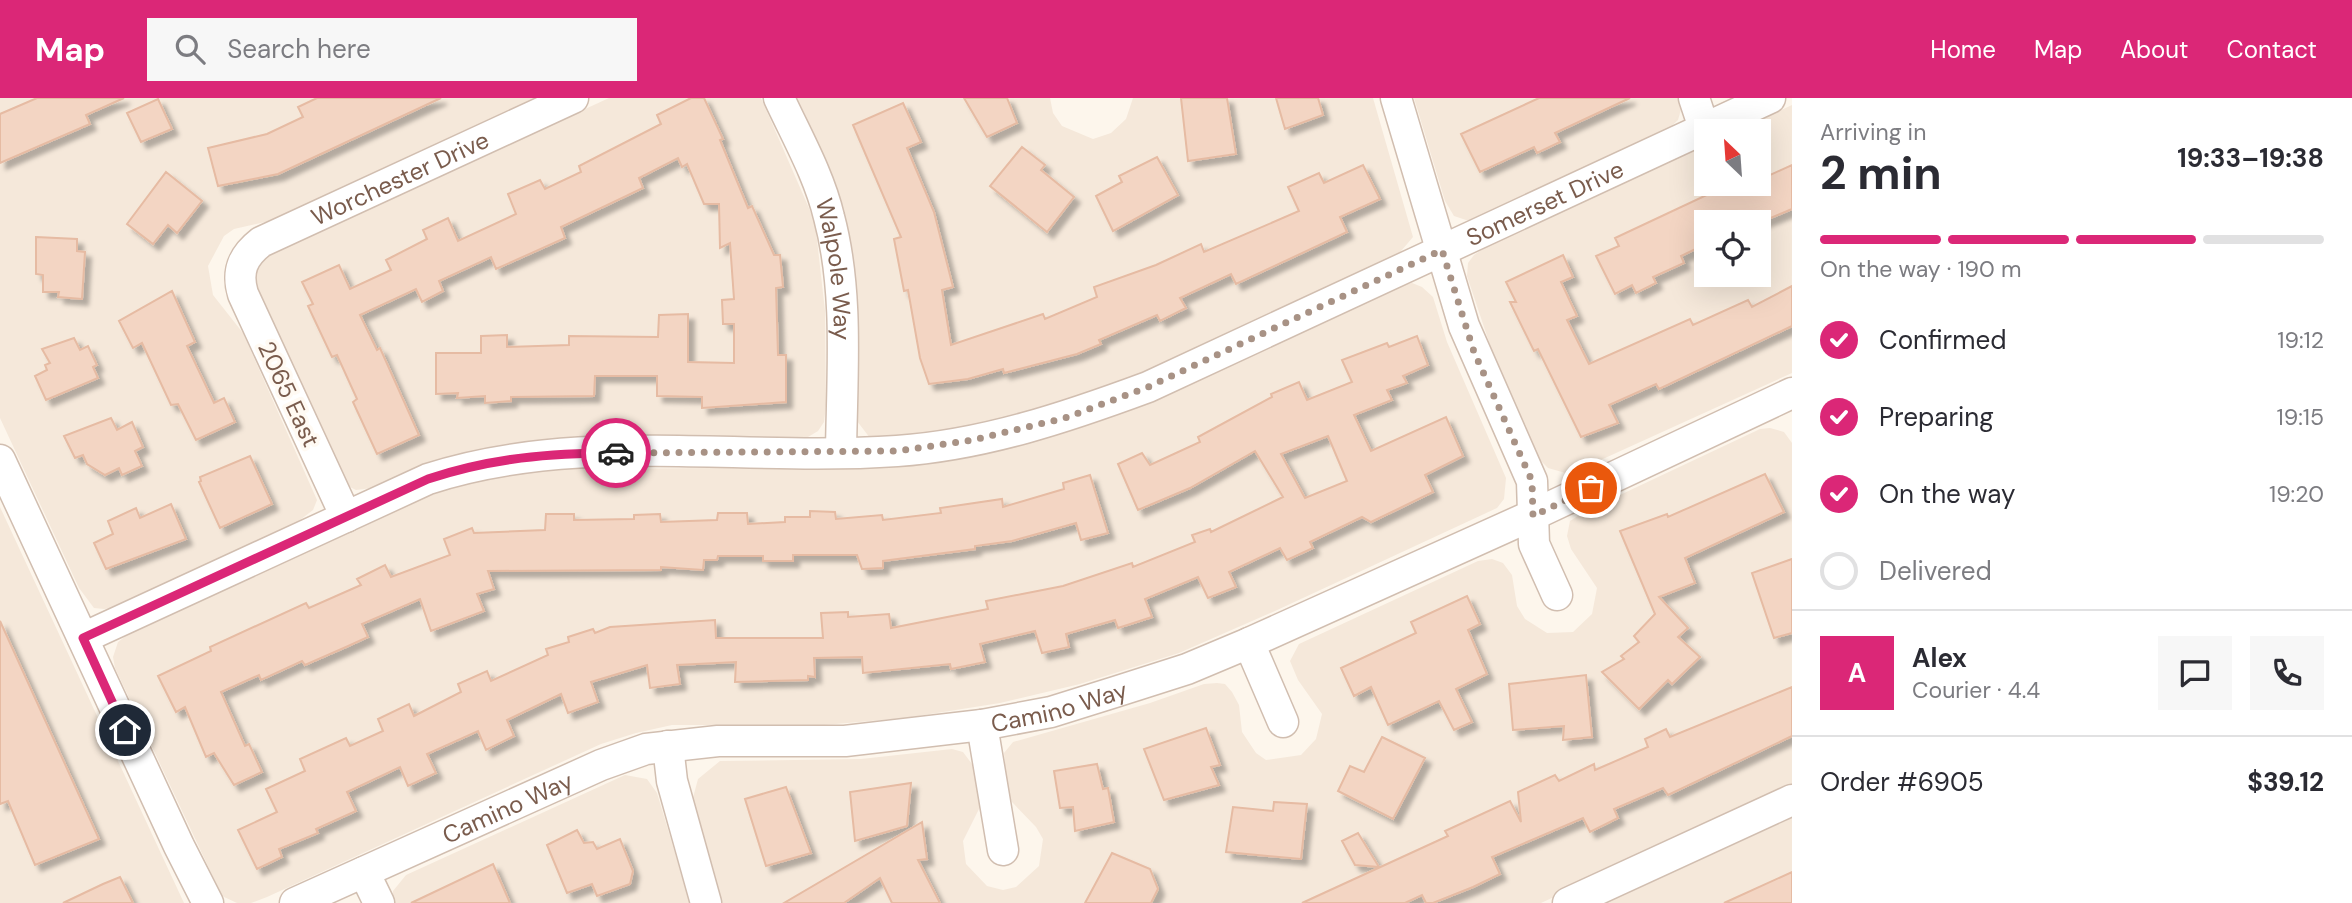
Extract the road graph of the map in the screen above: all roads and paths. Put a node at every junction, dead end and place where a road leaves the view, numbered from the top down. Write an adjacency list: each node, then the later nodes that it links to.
1 (573, 98): 10 (street, Worchester Drive)
2 (779, 98): 12 (street, Walpole Way)
3 (1396, 98): 9 (street)
4 (1694, 98): 6 (street)
5 (1770, 98): 7 (street, Somerset Drive)
6 (1701, 119)
7 (1724, 119)
8 (1694, 133): 9 (street, Somerset Drive)
9 (1442, 250): 12 (street, Somerset Drive); 14 (street)
10 (240, 269): 15 (street, 2065 East)
11 (1791, 396): 14 (street, Camino Way)
12 (841, 452): 15 (street, Somerset Drive)
13 (0, 460): 17 (street)
14 (1533, 516): 16 (street); 18 (street, Camino Way)
15 (346, 517): 17 (street, Somerset Drive)
16 (1557, 595)
17 (83, 638): 25 (street)
18 (1249, 643): 19 (street); 20 (street, Camino Way)
19 (1283, 722)
20 (982, 725): 21 (street, Camino Way); 23 (street)
21 (668, 746): 24 (street, Camino Way); 28 (street)
22 (1792, 800): 29 (street)
23 (1003, 849)
24 (364, 872): 26 (street, Camino Way); 27 (street)
25 (208, 903)
26 (295, 903)
27 (379, 903)
28 (706, 903)
29 (1568, 903)

